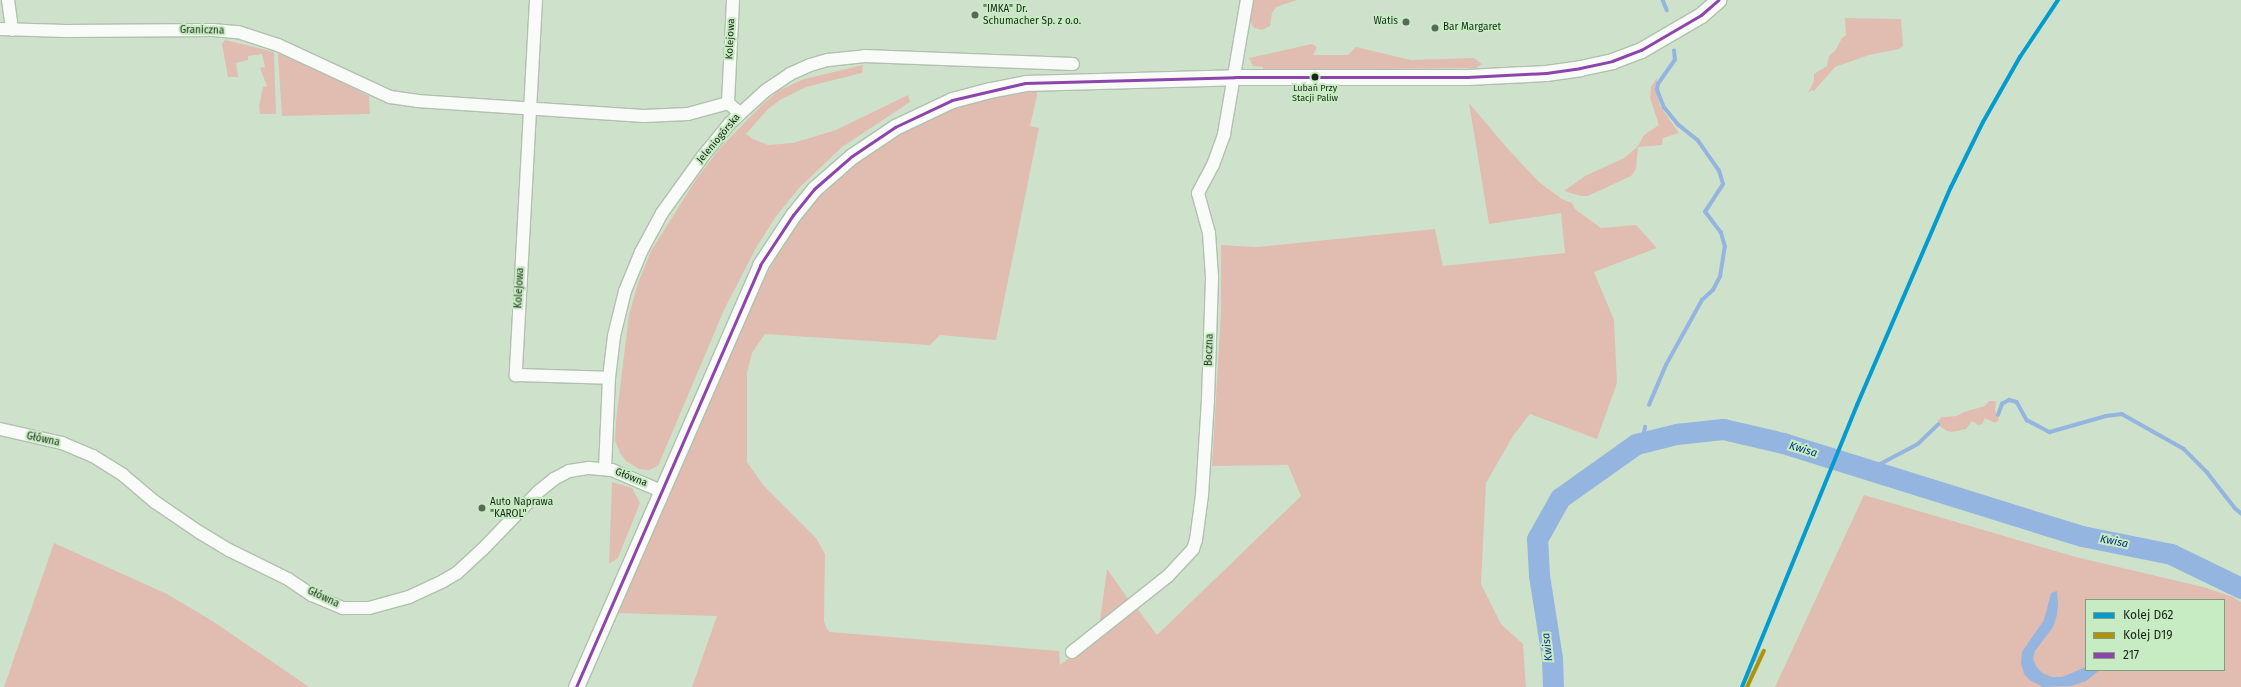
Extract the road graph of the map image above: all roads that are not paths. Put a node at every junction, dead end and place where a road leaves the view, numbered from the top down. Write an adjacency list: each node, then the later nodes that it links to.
1 (8, 0): 6 (street)
2 (536, 0): 10 (street, Kolejowa)
3 (733, 0): 9 (street, Kolejowa)
4 (1247, 0): 8 (street, Boczna)
5 (1718, 0): 8 (main road)
6 (6, 29): 10 (street, Graniczna)
7 (1073, 64): 11 (street, Jeleniogórska)
8 (1235, 77): 15 (main road); 16 (street, Boczna)
9 (728, 103): 10 (street); 11 (street)
10 (530, 108): 12 (street, Kolejowa)
11 (740, 113): 12 (street, Jeleniogórska)
12 (609, 378): 14 (street, Jeleniogórska)
13 (0, 429): 14 (street, Główna)
14 (605, 469): 15 (street, Główna)
15 (661, 491): 17 (main road)
16 (1072, 652)
17 (576, 687)

